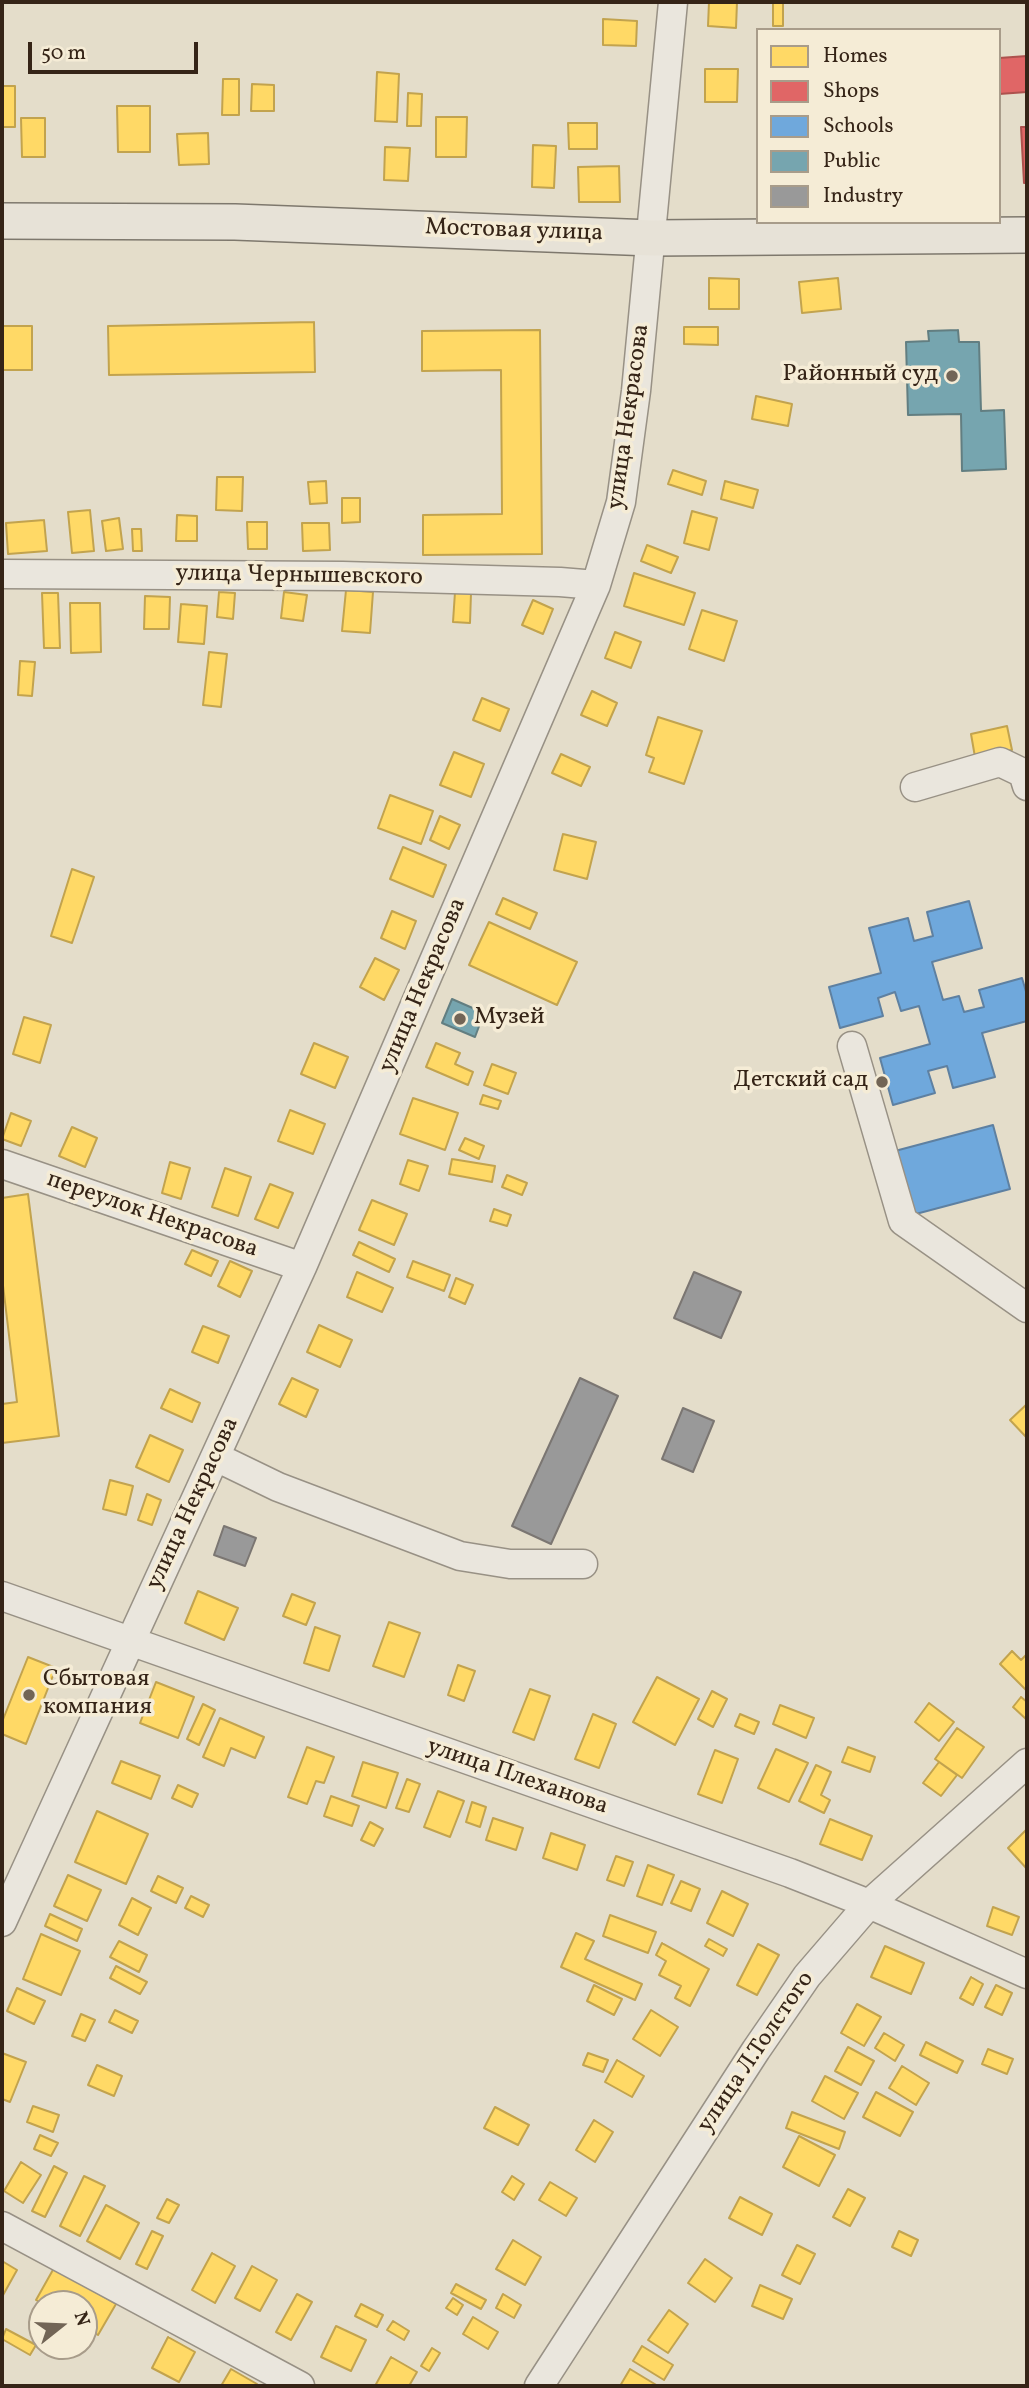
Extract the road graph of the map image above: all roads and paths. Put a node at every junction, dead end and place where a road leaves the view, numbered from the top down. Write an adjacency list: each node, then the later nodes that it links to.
1 (673, 2): 4 (street, улица Некрасова)
2 (2, 221): 4 (main road, Мостовая улица)
3 (1027, 235): 4 (main road, Мостовая улица)
4 (652, 238): 6 (street, улица Некрасова)
5 (2, 574): 6 (street, улица Чернышевского)
6 (596, 585): 11 (street, улица Некрасова)
7 (1027, 786): 8 (street)
8 (915, 787)
9 (852, 1046): 12 (street)
10 (2, 1164): 11 (street, переулок Некрасова)
11 (302, 1268): 13 (street, улица Некрасова)
12 (1027, 1308)
13 (216, 1457): 14 (street); 16 (street, улица Некрасова)
14 (583, 1564)
15 (2, 1596): 16 (street, улица Плеханова)
16 (131, 1643): 18 (street, улица Плеханова); 19 (street, улица Некрасова)
17 (1027, 1763): 18 (street, улица Л.Толстого)
18 (869, 1904): 20 (street, улица Плеханова); 23 (street, улица Л.Толстого)
19 (2, 1922)
20 (1027, 1974)
21 (2, 2226): 22 (street)
22 (300, 2386)
23 (539, 2386)

